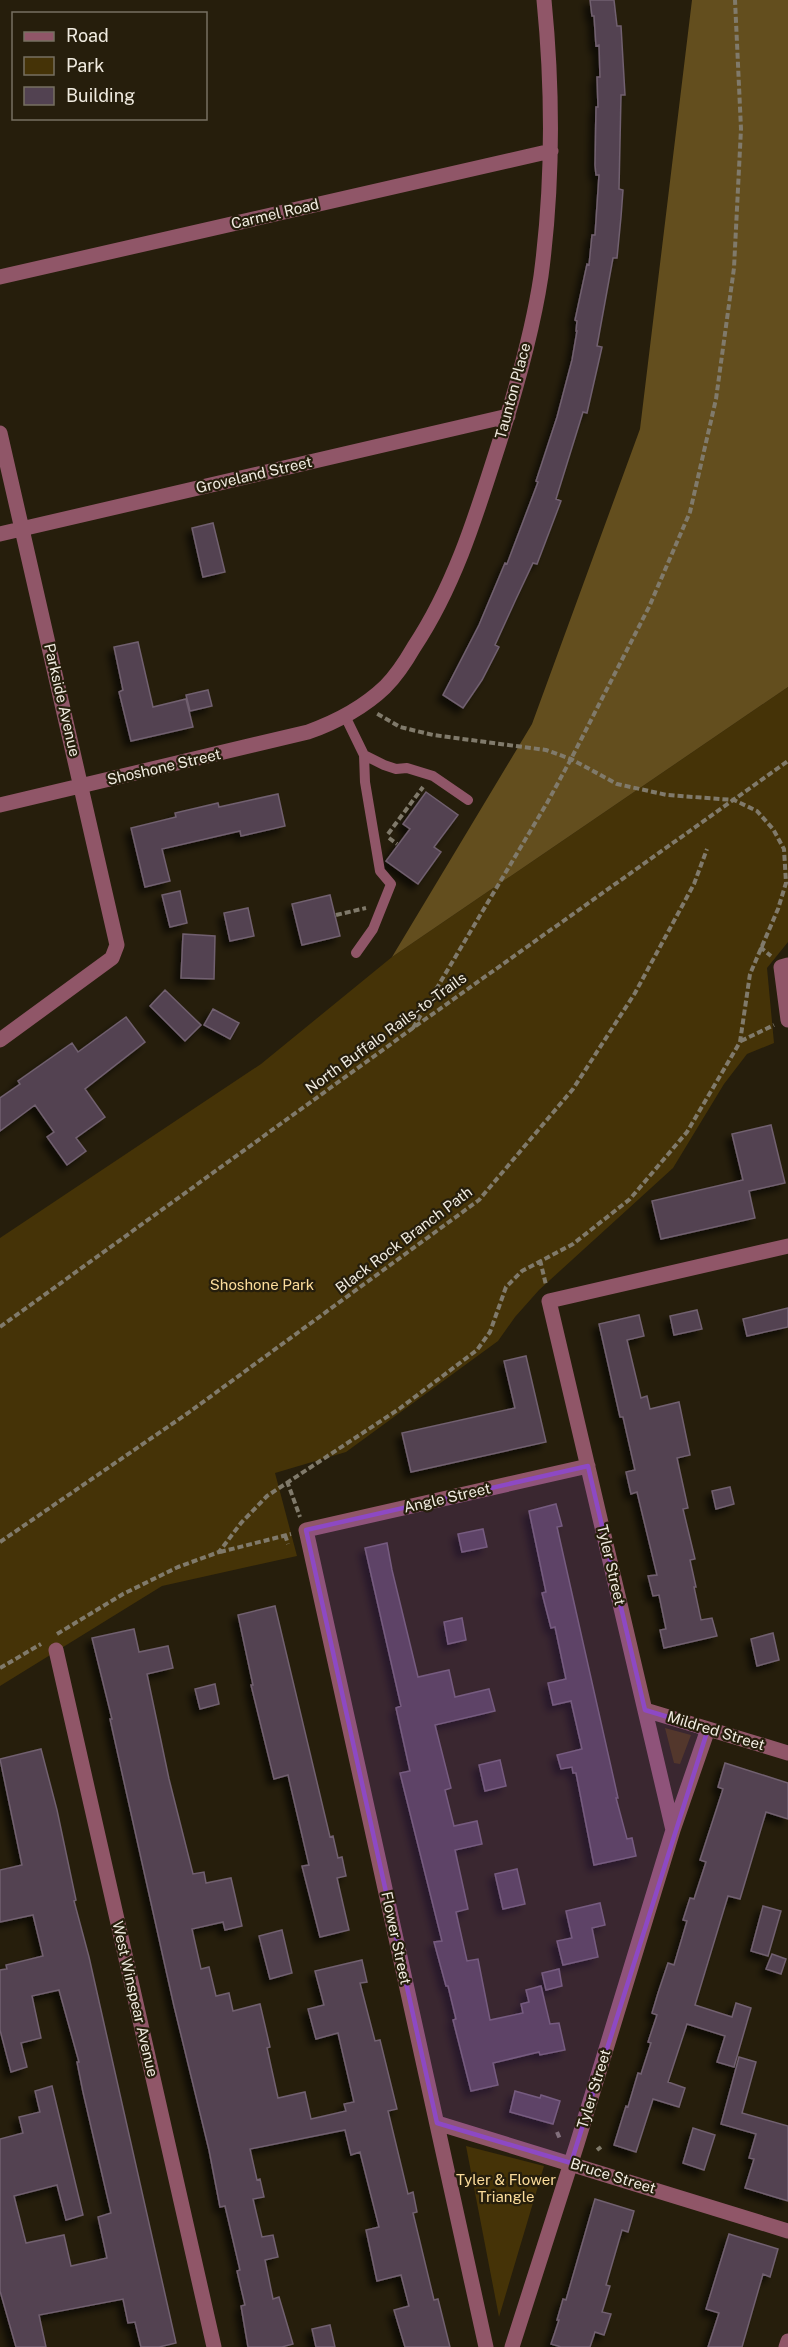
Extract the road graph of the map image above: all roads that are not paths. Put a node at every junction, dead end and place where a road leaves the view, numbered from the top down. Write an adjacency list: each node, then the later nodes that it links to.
1 (544, 0): 2 (street, Taunton Place)
2 (550, 151): 3 (street, Carmel Road); 4 (street, Taunton Place)
3 (0, 277)
4 (508, 416): 6 (street, Groveland Street); 8 (street, Taunton Place)
5 (0, 433): 6 (street, Parkside Avenue)
6 (22, 529): 7 (street, Groveland Street); 11 (street, Parkside Avenue)
7 (0, 534)
8 (345, 716): 9 (street, Taunton Place); 10 (lane)
9 (327, 725): 11 (street, Shoshone Street)
10 (364, 755): 12 (lane); 14 (lane)
11 (81, 786): 13 (street, Shoshone Street); 17 (street, Parkside Avenue)
12 (468, 800)
13 (0, 805)
14 (356, 953)
15 (780, 963): 16 (street)
16 (782, 1022)
17 (0, 1040)
18 (788, 1246): 19 (street, Tyler Street)
19 (588, 1467): 20 (street, Angle Street); 22 (street, Tyler Street)
20 (304, 1526): 26 (street, Flower Street)
21 (51, 1643): 30 (street, West Winspear Avenue)
22 (645, 1710): 23 (street, Mildred Street); 25 (street, Tyler Street)
23 (708, 1729): 24 (street, Mildred Street); 25 (street, Tyler Street)
24 (788, 1753)
25 (673, 1830): 27 (street, Tyler Street)
26 (437, 2123): 27 (street, Bruce Street); 31 (street, Flower Street)
27 (571, 2163): 28 (street, Bruce Street); 32 (street, Tyler Street)
28 (788, 2230)
29 (788, 2342): 33 (street)
30 (214, 2347)
31 (486, 2347)
32 (512, 2347)
33 (786, 2347)

